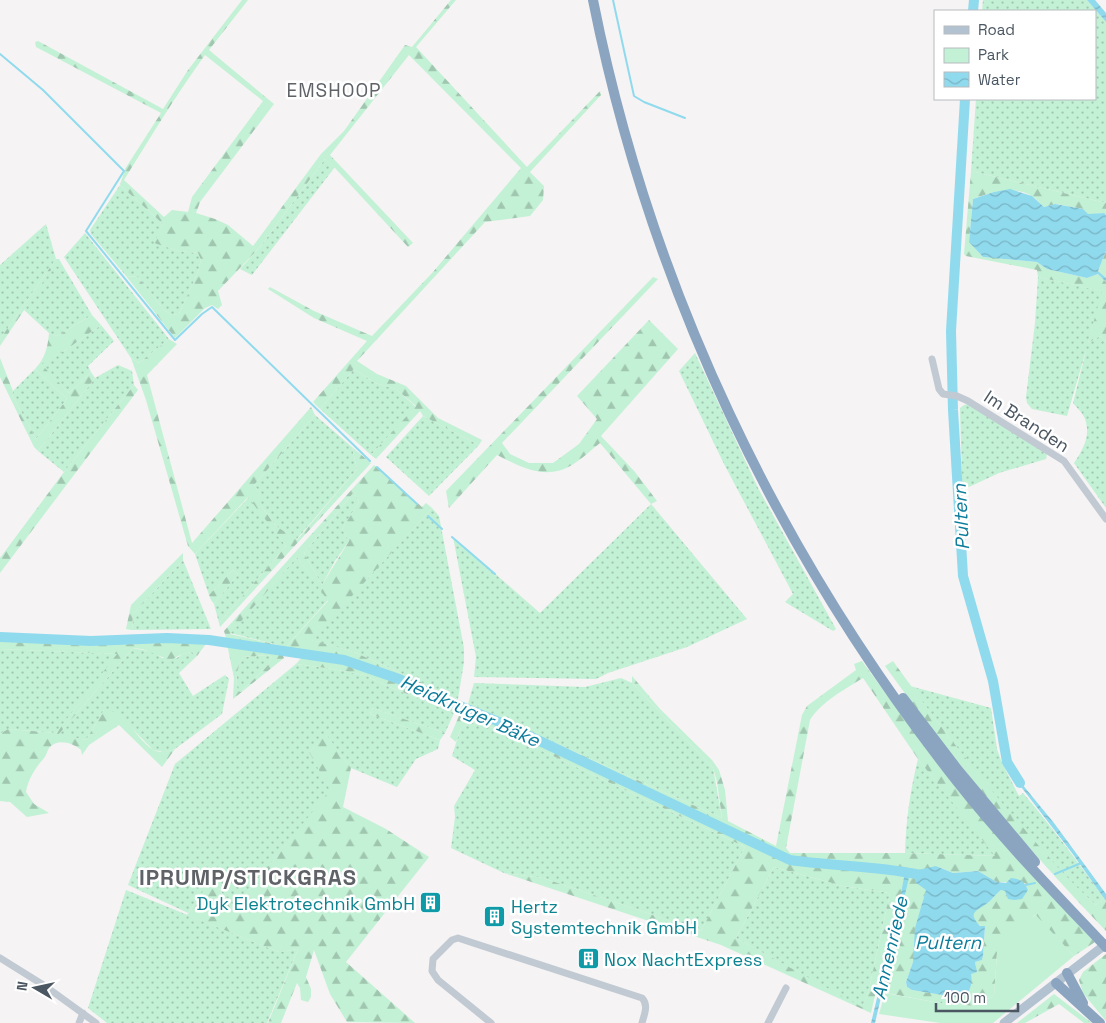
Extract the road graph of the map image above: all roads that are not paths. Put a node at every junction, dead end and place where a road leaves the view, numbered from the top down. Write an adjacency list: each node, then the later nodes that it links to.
1 (593, 0): 5 (highway)
2 (600, 0): 5 (highway)
3 (932, 359): 4 (street, Im Branden)
4 (1106, 518)
5 (1099, 933): 6 (highway)
6 (1106, 946): 8 (main road)
7 (0, 958): 12 (street)
8 (1067, 973): 9 (main road); 11 (highway)
9 (1056, 983): 11 (highway); 18 (main road)
10 (786, 988): 17 (street)
11 (1089, 1012): 19 (highway)
12 (83, 1013): 13 (street); 14 (street)
13 (79, 1023)
14 (96, 1023)
15 (491, 1023): 16 (street)
16 (642, 1023)
17 (768, 1023)
18 (1004, 1023)
19 (1100, 1023)

